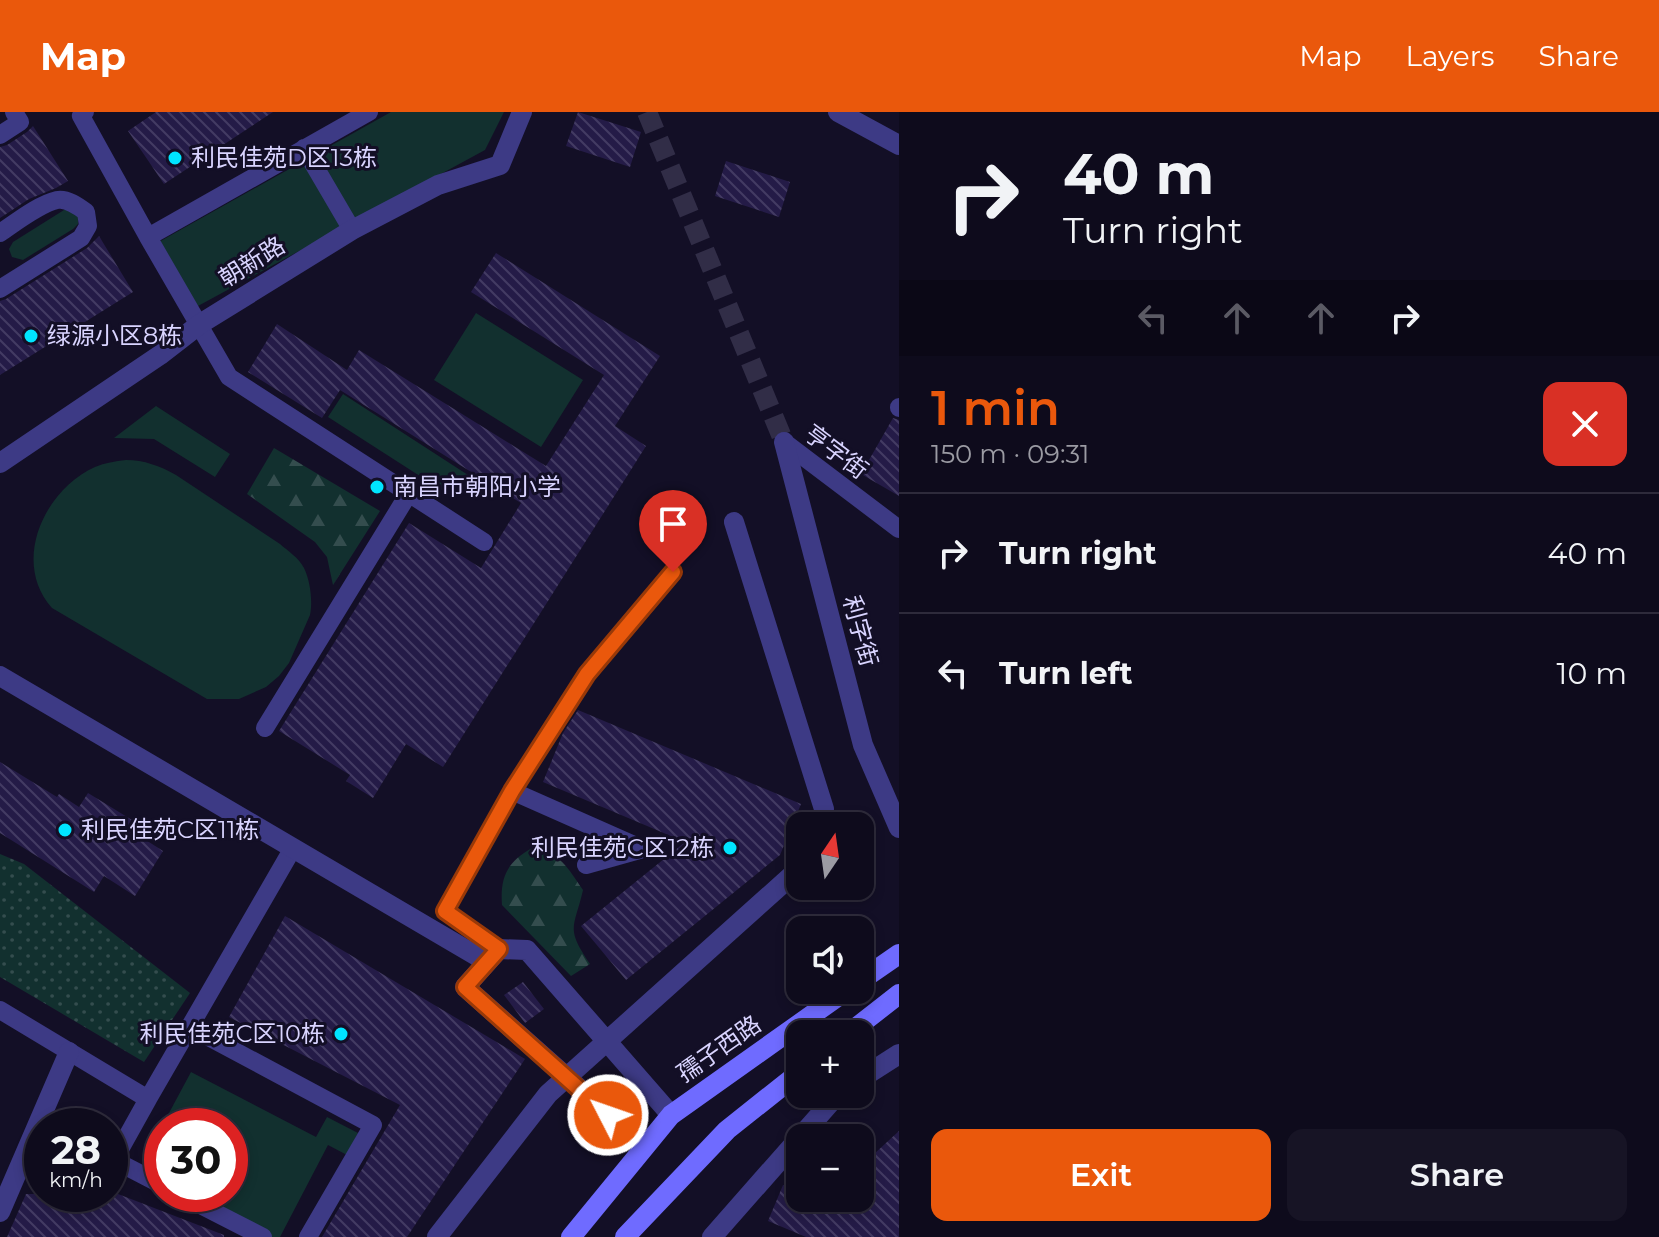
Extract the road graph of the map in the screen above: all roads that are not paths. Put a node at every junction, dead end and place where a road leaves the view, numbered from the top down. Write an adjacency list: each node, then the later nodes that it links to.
1 (14, 112): 6 (lane)
2 (85, 112): 11 (lane)
3 (369, 112): 8 (lane)
4 (522, 112): 9 (street, 朝新路)
5 (838, 112): 7 (street)
6 (0, 135)
7 (899, 145)
8 (304, 148): 9 (lane); 11 (lane)
9 (352, 230): 13 (street, 朝新路)
10 (0, 233): 12 (lane)
11 (148, 237): 13 (lane)
12 (0, 289)
13 (200, 324): 15 (street, 朝新路); 16 (lane)
14 (784, 442): 18 (lane, 亨字街); 25 (street, 利字街)
15 (0, 463)
16 (409, 493): 19 (lane); 22 (lane)
17 (734, 522): 24 (street)
18 (899, 529)
19 (484, 542)
20 (673, 572): 23 (lane)
21 (0, 676): 26 (street)
22 (265, 728)
23 (512, 791): 27 (lane); 30 (lane)
24 (824, 812)
25 (899, 828)
26 (293, 848): 30 (street); 36 (lane)
27 (586, 865)
28 (786, 881): 37 (street)
29 (899, 954): 31 (main road)
30 (493, 955): 37 (street); 41 (street)
31 (874, 971)
32 (899, 994): 35 (main road)
33 (827, 1004): 46 (main road, 孺子西路)
34 (0, 1010): 38 (lane)
35 (866, 1020)
36 (190, 1027): 43 (lane); 53 (lane)
37 (607, 1042): 41 (street); 46 (street)
38 (69, 1052): 43 (lane); 44 (street)
39 (899, 1054): 40 (street)
40 (874, 1070)
41 (567, 1078): 48 (street); 54 (street)
42 (786, 1083): 56 (main road)
43 (148, 1099): 47 (lane)
44 (49, 1108)
45 (826, 1108): 57 (street)
46 (671, 1115): 48 (main road, 孺子西路)
47 (128, 1132)
48 (644, 1146): 55 (main road, 孺子西路)
49 (24, 1163): 50 (street)
50 (0, 1212)
51 (214, 1212): 52 (lane)
52 (263, 1237)
53 (308, 1237)
54 (437, 1237)
55 (571, 1237)
56 (625, 1237)
57 (712, 1237)

